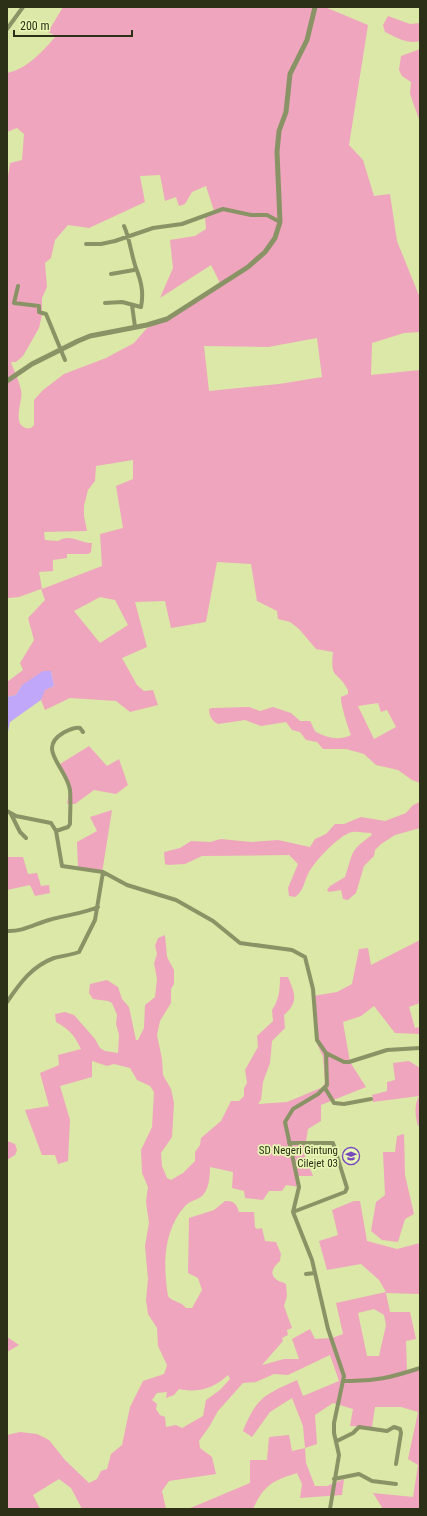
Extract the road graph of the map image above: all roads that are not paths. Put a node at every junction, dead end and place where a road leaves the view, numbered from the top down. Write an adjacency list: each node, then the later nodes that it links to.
1 (23, 7): 3 (street)
2 (315, 7): 4 (street)
3 (7, 29)
4 (280, 222): 6 (street); 13 (street)
5 (124, 226): 6 (street)
6 (128, 236): 7 (street); 8 (street)
7 (86, 244)
8 (136, 268): 9 (street); 12 (street)
9 (111, 274)
10 (18, 286): 14 (street)
11 (105, 303): 12 (street)
12 (132, 305): 13 (street)
13 (135, 327): 14 (street)
14 (60, 350): 15 (street); 16 (street)
15 (65, 360)
16 (7, 382)
17 (83, 732): 19 (street)
18 (9, 812): 19 (street); 20 (street)
19 (56, 831): 21 (street)
20 (26, 838)
21 (103, 872): 22 (street); 26 (street)
22 (98, 907): 23 (street); 24 (street)
23 (7, 931)
24 (7, 1002)
25 (420, 1048): 26 (street)
26 (326, 1053): 27 (street)
27 (326, 1088): 28 (street); 29 (street)
28 (371, 1099)
29 (289, 1143): 30 (street); 30 (street)
30 (293, 1212): 31 (street)
31 (315, 1273): 32 (street); 34 (street)
32 (306, 1274)
33 (420, 1368): 34 (street)
34 (344, 1381): 35 (street)
35 (337, 1441): 36 (street); 37 (street)
36 (396, 1464)
37 (334, 1479): 38 (street); 39 (street)
38 (396, 1484)
39 (330, 1509)

